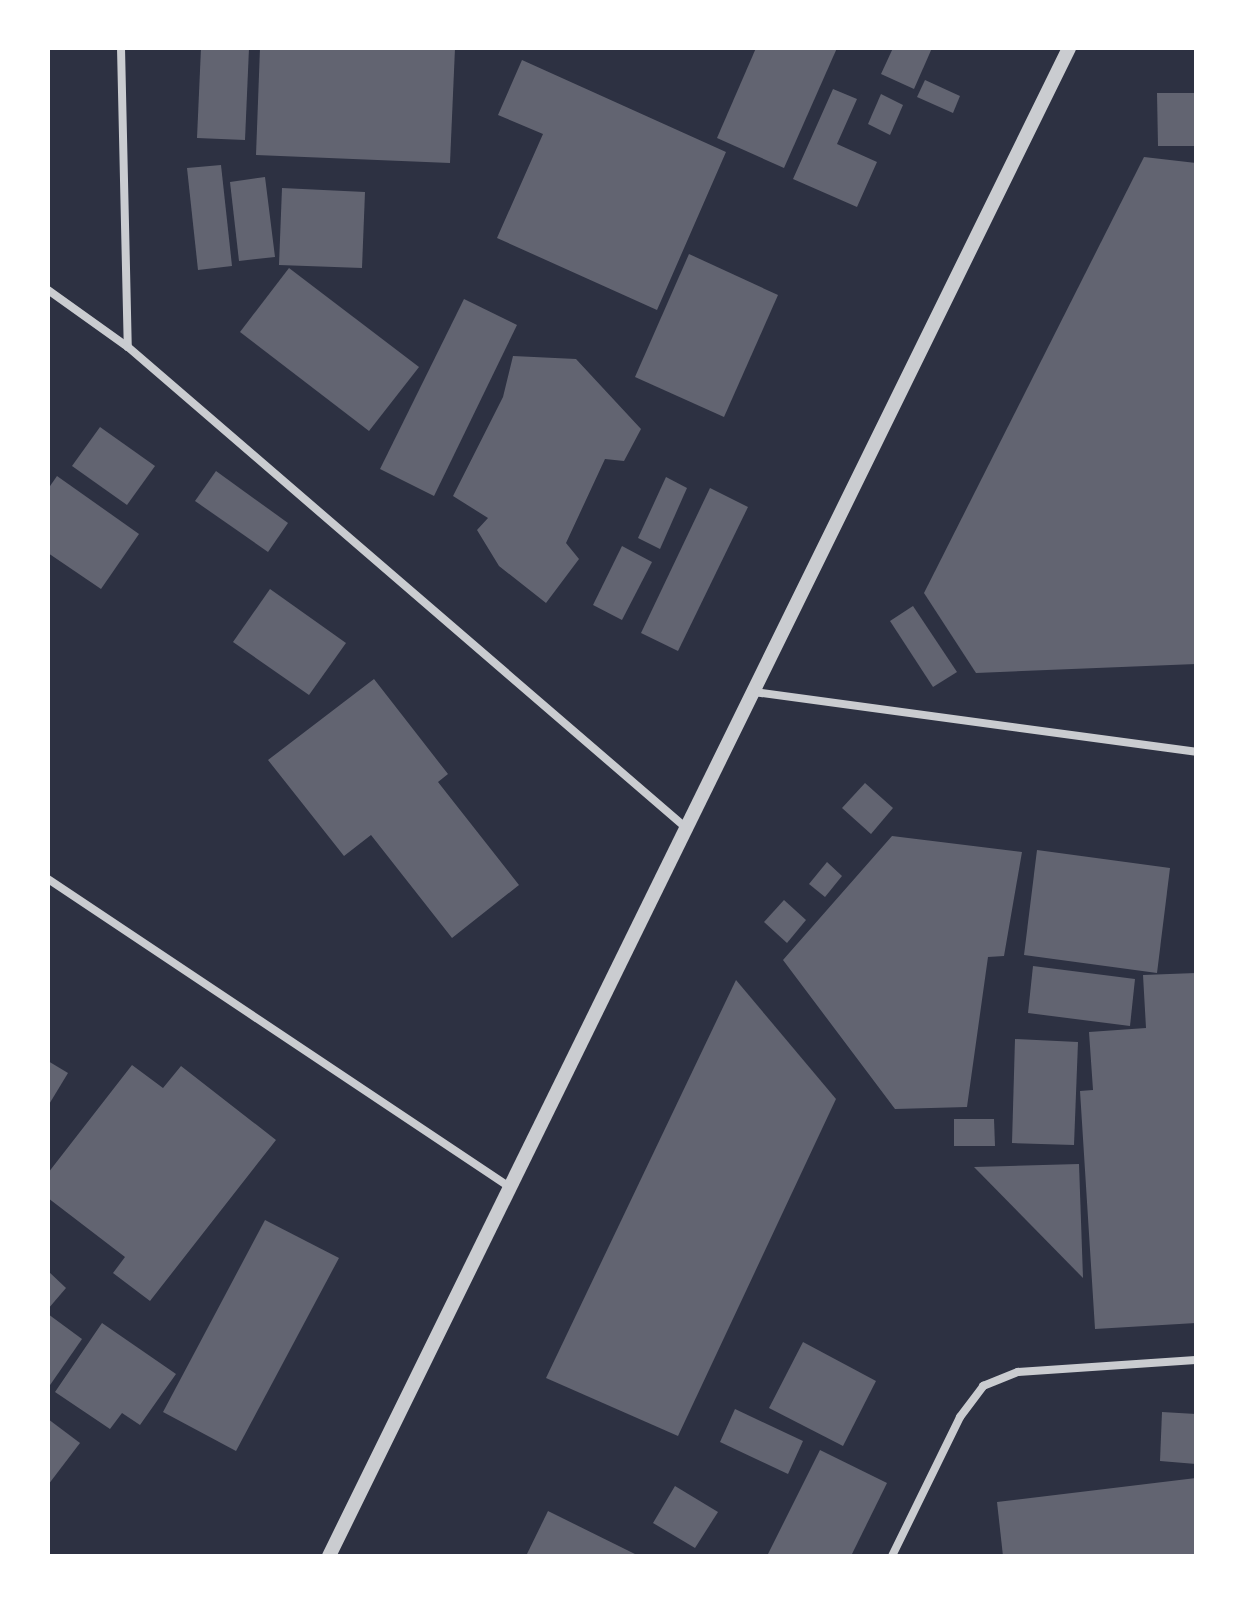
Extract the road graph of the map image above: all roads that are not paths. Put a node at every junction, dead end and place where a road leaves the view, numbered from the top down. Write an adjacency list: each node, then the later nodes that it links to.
1 (121, 48): 4 (street)
2 (1069, 48): 5 (street)
3 (48, 290): 4 (street)
4 (128, 347): 7 (street)
5 (754, 692): 6 (street); 7 (street)
6 (1196, 752)
7 (685, 827): 9 (street)
8 (48, 879): 9 (street)
9 (508, 1186): 11 (street)
10 (1196, 1360): 12 (street)
11 (329, 1556)
12 (892, 1556)

